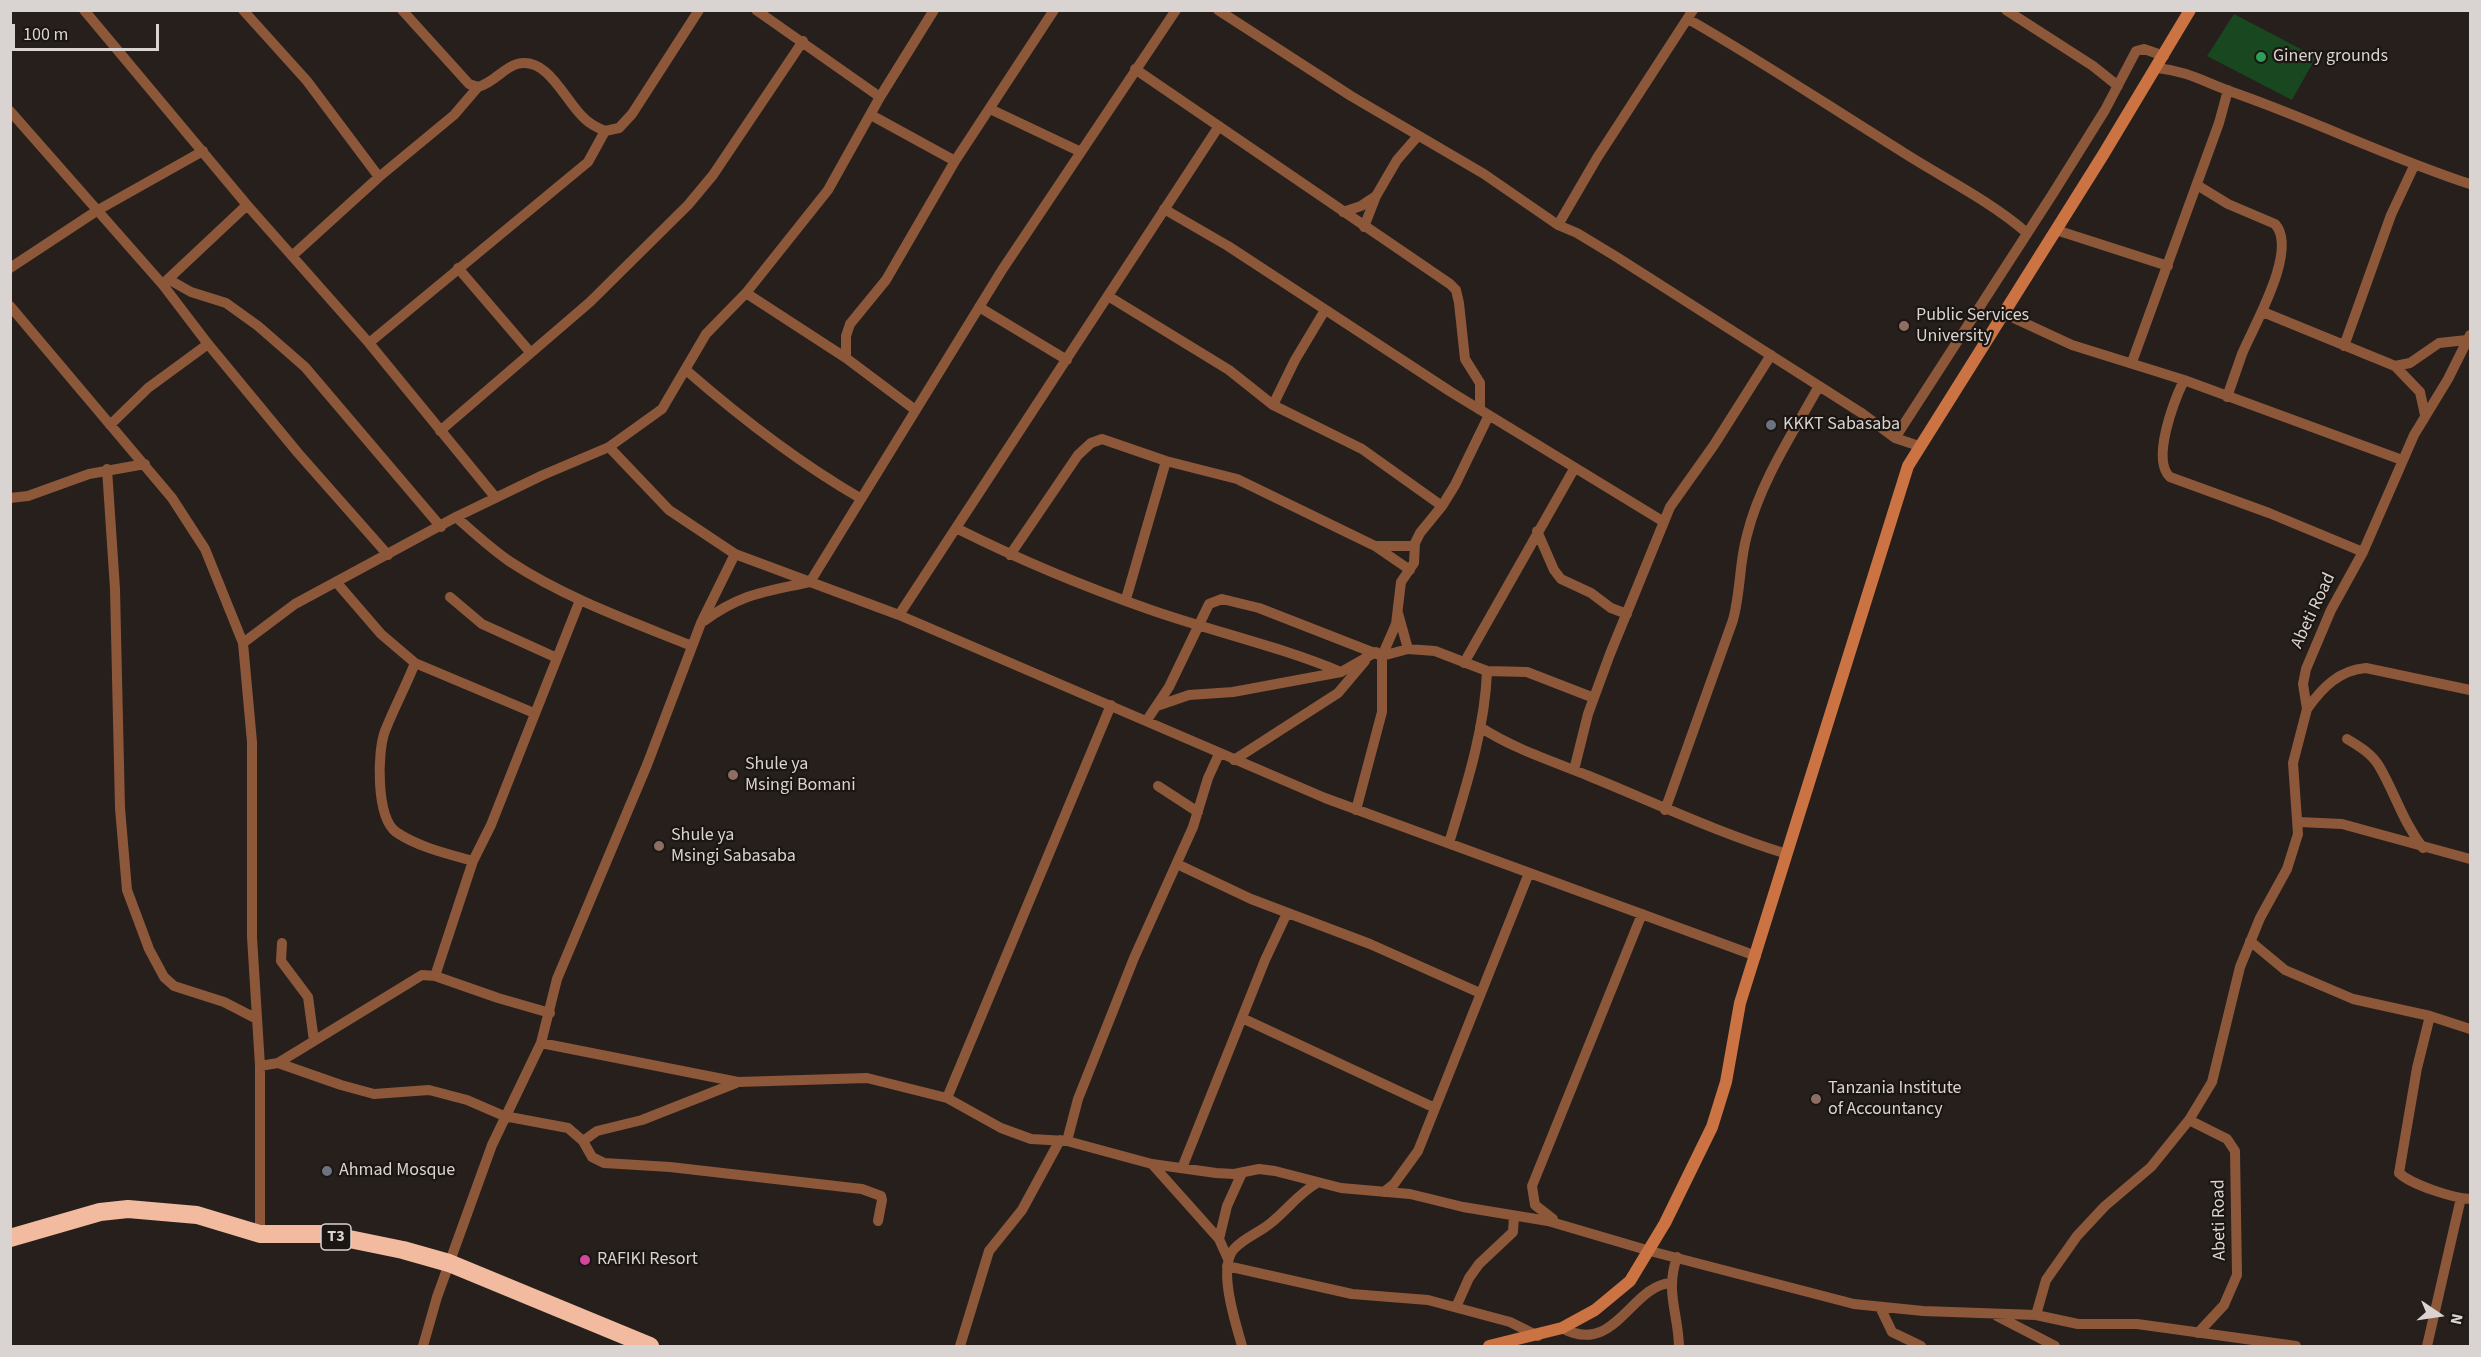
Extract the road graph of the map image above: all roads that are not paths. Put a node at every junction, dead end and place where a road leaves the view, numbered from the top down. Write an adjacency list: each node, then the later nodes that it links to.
1 (84, 10): 27 (street)
2 (243, 10): 31 (street)
3 (402, 10): 18 (street)
4 (699, 10): 25 (street)
5 (756, 10): 13 (street)
6 (934, 10): 20 (street)
7 (1054, 10): 21 (street)
8 (1176, 10): 16 (street)
9 (1218, 10): 26 (street)
10 (2006, 10): 17 (street)
11 (2190, 10): 14 (main road)
12 (1690, 15): 39 (street); 42 (street)
13 (803, 41): 20 (street); 59 (street)
14 (2164, 56): 15 (main road); 17 (street)
15 (2157, 68): 19 (street); 41 (main road)
16 (1135, 69): 24 (street); 28 (street)
17 (2118, 86): 42 (street)
18 (478, 87): 25 (street); 31 (street)
19 (2228, 90): 30 (street); 33 (street)
20 (880, 97): 23 (street)
21 (990, 109): 28 (street); 29 (street)
22 (10, 111): 37 (street)
23 (871, 115): 29 (street); 48 (street)
24 (1219, 126): 36 (street); 38 (street)
25 (605, 131): 46 (street)
26 (1417, 136): 34 (street); 39 (street)
27 (203, 151): 35 (street); 37 (street)
28 (1081, 152): 51 (street)
29 (955, 161): 61 (street)
30 (2414, 166): 32 (street); 58 (street)
31 (379, 177): 43 (street)
32 (2470, 184)
33 (2197, 185): 44 (street); 53 (street)
34 (1376, 196): 38 (street); 40 (street)
35 (247, 205): 43 (street); 47 (street)
36 (1164, 209): 49 (street); 52 (street)
37 (98, 210): 45 (street); 47 (street)
38 (1343, 212): 40 (street)
39 (1558, 225): 60 (street)
40 (1364, 227): 71 (street)
41 (2056, 230): 44 (street); 54 (main road)
42 (2028, 233): 75 (street)
43 (292, 256): 56 (street)
44 (2168, 266): 63 (street)
45 (10, 268)
46 (458, 268): 56 (street); 59 (street)
47 (166, 282): 57 (street); 89 (street)
48 (746, 293): 61 (street); 65 (street)
49 (1108, 296): 62 (street); 69 (street)
50 (10, 306): 73 (street)
51 (979, 307): 62 (street); 70 (street)
52 (1325, 310): 69 (street); 71 (street)
53 (2263, 312): 58 (street); 68 (street)
54 (2002, 314): 63 (street); 76 (main road)
55 (2469, 338): 64 (street); 72 (street, Abeti Road)
56 (369, 343): 74 (street)
57 (208, 344): 73 (street); 96 (street)
58 (2344, 346): 64 (street)
59 (530, 352): 74 (street)
60 (1771, 354): 67 (street); 88 (street)
61 (846, 358): 70 (street)
62 (1067, 360): 90 (street)
63 (2132, 362): 66 (street)
64 (2395, 366): 72 (street)
65 (686, 370): 77 (street); 85 (street)
66 (2184, 380): 68 (street); 94 (street)
67 (1819, 387): 75 (street); 132 (street)
68 (2226, 397): 78 (street)
69 (1273, 405): 86 (street)
70 (914, 409): 85 (street)
71 (1484, 413): 82 (street); 86 (street)
72 (2426, 415): 78 (street, Abeti Road)
73 (110, 425): 80 (street)
74 (440, 431): 84 (street)
75 (1895, 438): 76 (street)
76 (1919, 446): 137 (main road)
77 (609, 447): 84 (street); 95 (street)
78 (2402, 460): 94 (street, Abeti Road)
79 (1166, 461): 92 (street); 97 (street); 102 (street)
80 (146, 464): 81 (street); 109 (street)
81 (108, 469): 83 (street); 152 (street)
82 (1574, 469): 88 (street); 91 (street)
83 (10, 498)
84 (496, 498): 87 (street)
85 (860, 498): 99 (street)
86 (1442, 506): 93 (street)
87 (456, 517): 89 (street); 103 (street)
88 (1664, 522): 105 (street)
89 (441, 527): 96 (street)
90 (958, 529): 97 (street); 106 (street)
91 (1537, 531): 105 (street); 115 (street)
92 (1375, 546): 93 (street); 98 (street)
93 (1415, 546): 98 (street)
94 (2363, 552): 122 (street, Abeti Road)
95 (735, 554): 99 (street); 107 (street)
96 (388, 555): 100 (street)
97 (1010, 555): 102 (street)
98 (1410, 570): 104 (street)
99 (810, 582): 106 (street); 107 (street)
100 (337, 583): 109 (street); 114 (street)
101 (450, 597): 113 (street)
102 (1126, 599): 108 (street)
103 (580, 600): 110 (street); 113 (street)
104 (1398, 613): 111 (street); 112 (street)
105 (1627, 614): 119 (street)
106 (899, 615): 120 (street)
107 (701, 623): 110 (street)
108 (1197, 625): 112 (street); 117 (street); 121 (street)
109 (243, 643): 152 (street)
110 (692, 646): 149 (street)
111 (1408, 649): 112 (street); 115 (street)
112 (1375, 655): 117 (street); 128 (street); 131 (street)
113 (556, 658): 123 (street)
114 (414, 663): 123 (street); 139 (street)
115 (1464, 663): 116 (street)
116 (1487, 671): 119 (street); 125 (street)
117 (1341, 672): 121 (street)
118 (2470, 690): 122 (street)
119 (1594, 698): 129 (street)
120 (1111, 705): 124 (street); 159 (street)
121 (1157, 706): 124 (street)
122 (2307, 709): 134 (street, Abeti Road)
123 (534, 713): 139 (street)
124 (1147, 720): 127 (street)
125 (1480, 727): 129 (street); 135 (street)
126 (2347, 739): 136 (street)
127 (1219, 754): 128 (street); 133 (street)
128 (1234, 760): 131 (street)
129 (1574, 770): 132 (street)
130 (1158, 786): 133 (street)
131 (1356, 810): 135 (street)
132 (1665, 810): 137 (street)
133 (1198, 812): 140 (street)
134 (2299, 822): 136 (street); 144 (street, Abeti Road)
135 (1449, 843): 141 (street)
136 (2423, 848): 138 (street)
137 (1787, 854): 146 (main road)
138 (2470, 859)
139 (473, 861): 147 (street)
140 (1177, 864): 142 (street); 164 (street)
141 (1528, 873): 143 (street); 148 (street)
142 (1287, 913): 148 (street); 151 (street)
143 (1642, 914): 146 (street); 173 (street)
144 (2250, 940): 150 (street); 162 (street, Abeti Road)
145 (282, 943): 154 (street)
146 (1756, 956): 177 (main road)
147 (435, 976): 149 (street); 154 (street)
148 (1480, 993): 160 (street)
149 (550, 1013): 155 (street)
150 (2430, 1016): 153 (street); 170 (street)
151 (1242, 1018): 160 (street); 166 (street)
152 (257, 1019): 157 (street)
153 (2470, 1029)
154 (314, 1041): 156 (street)
155 (541, 1043): 158 (street); 161 (street)
156 (278, 1063): 157 (street); 161 (street)
157 (260, 1066): 174 (street)
158 (738, 1082): 159 (street); 163 (street)
159 (947, 1098): 164 (street)
160 (1435, 1108): 169 (street)
161 (504, 1116): 163 (street); 179 (street)
162 (2189, 1120): 185 (street, Abeti Road); 187 (street, Abeti Road)
163 (583, 1141): 172 (street)
164 (1064, 1141): 165 (street); 192 (street)
165 (1152, 1164): 166 (street); 176 (street)
166 (1182, 1168): 167 (street)
167 (1242, 1173): 168 (street); 176 (street)
168 (1317, 1183): 169 (street); 180 (street)
169 (1384, 1192): 171 (street)
170 (2466, 1198): 200 (street)
171 (1514, 1216): 173 (street); 182 (street)
172 (878, 1221)
173 (1569, 1228): 177 (street)
174 (260, 1234): 175 (highway, T3); 179 (highway, T3)
175 (10, 1238)
176 (1218, 1239): 180 (street)
177 (1650, 1251): 178 (street); 186 (main road)
178 (1677, 1257): 181 (street); 183 (street)
179 (449, 1263): 190 (street); 191 (highway, T3)
180 (1228, 1263): 182 (street); 193 (street)
181 (1671, 1283): 188 (street); 196 (street)
182 (1456, 1307): 189 (street)
183 (1880, 1307): 184 (street); 197 (street)
184 (1994, 1314): 185 (street); 198 (street)
185 (2036, 1315): 187 (street)
186 (1562, 1328): 188 (street); 189 (main road)
187 (2198, 1333): 199 (street)
188 (1596, 1335): 195 (street)
189 (1538, 1336): 194 (main road)
190 (423, 1347)
191 (650, 1347)
192 (960, 1347)
193 (1242, 1347)
194 (1489, 1347)
195 (1593, 1347)
196 (1679, 1347)
197 (1921, 1347)
198 (2055, 1347)
199 (2296, 1347)
200 (2427, 1347)

